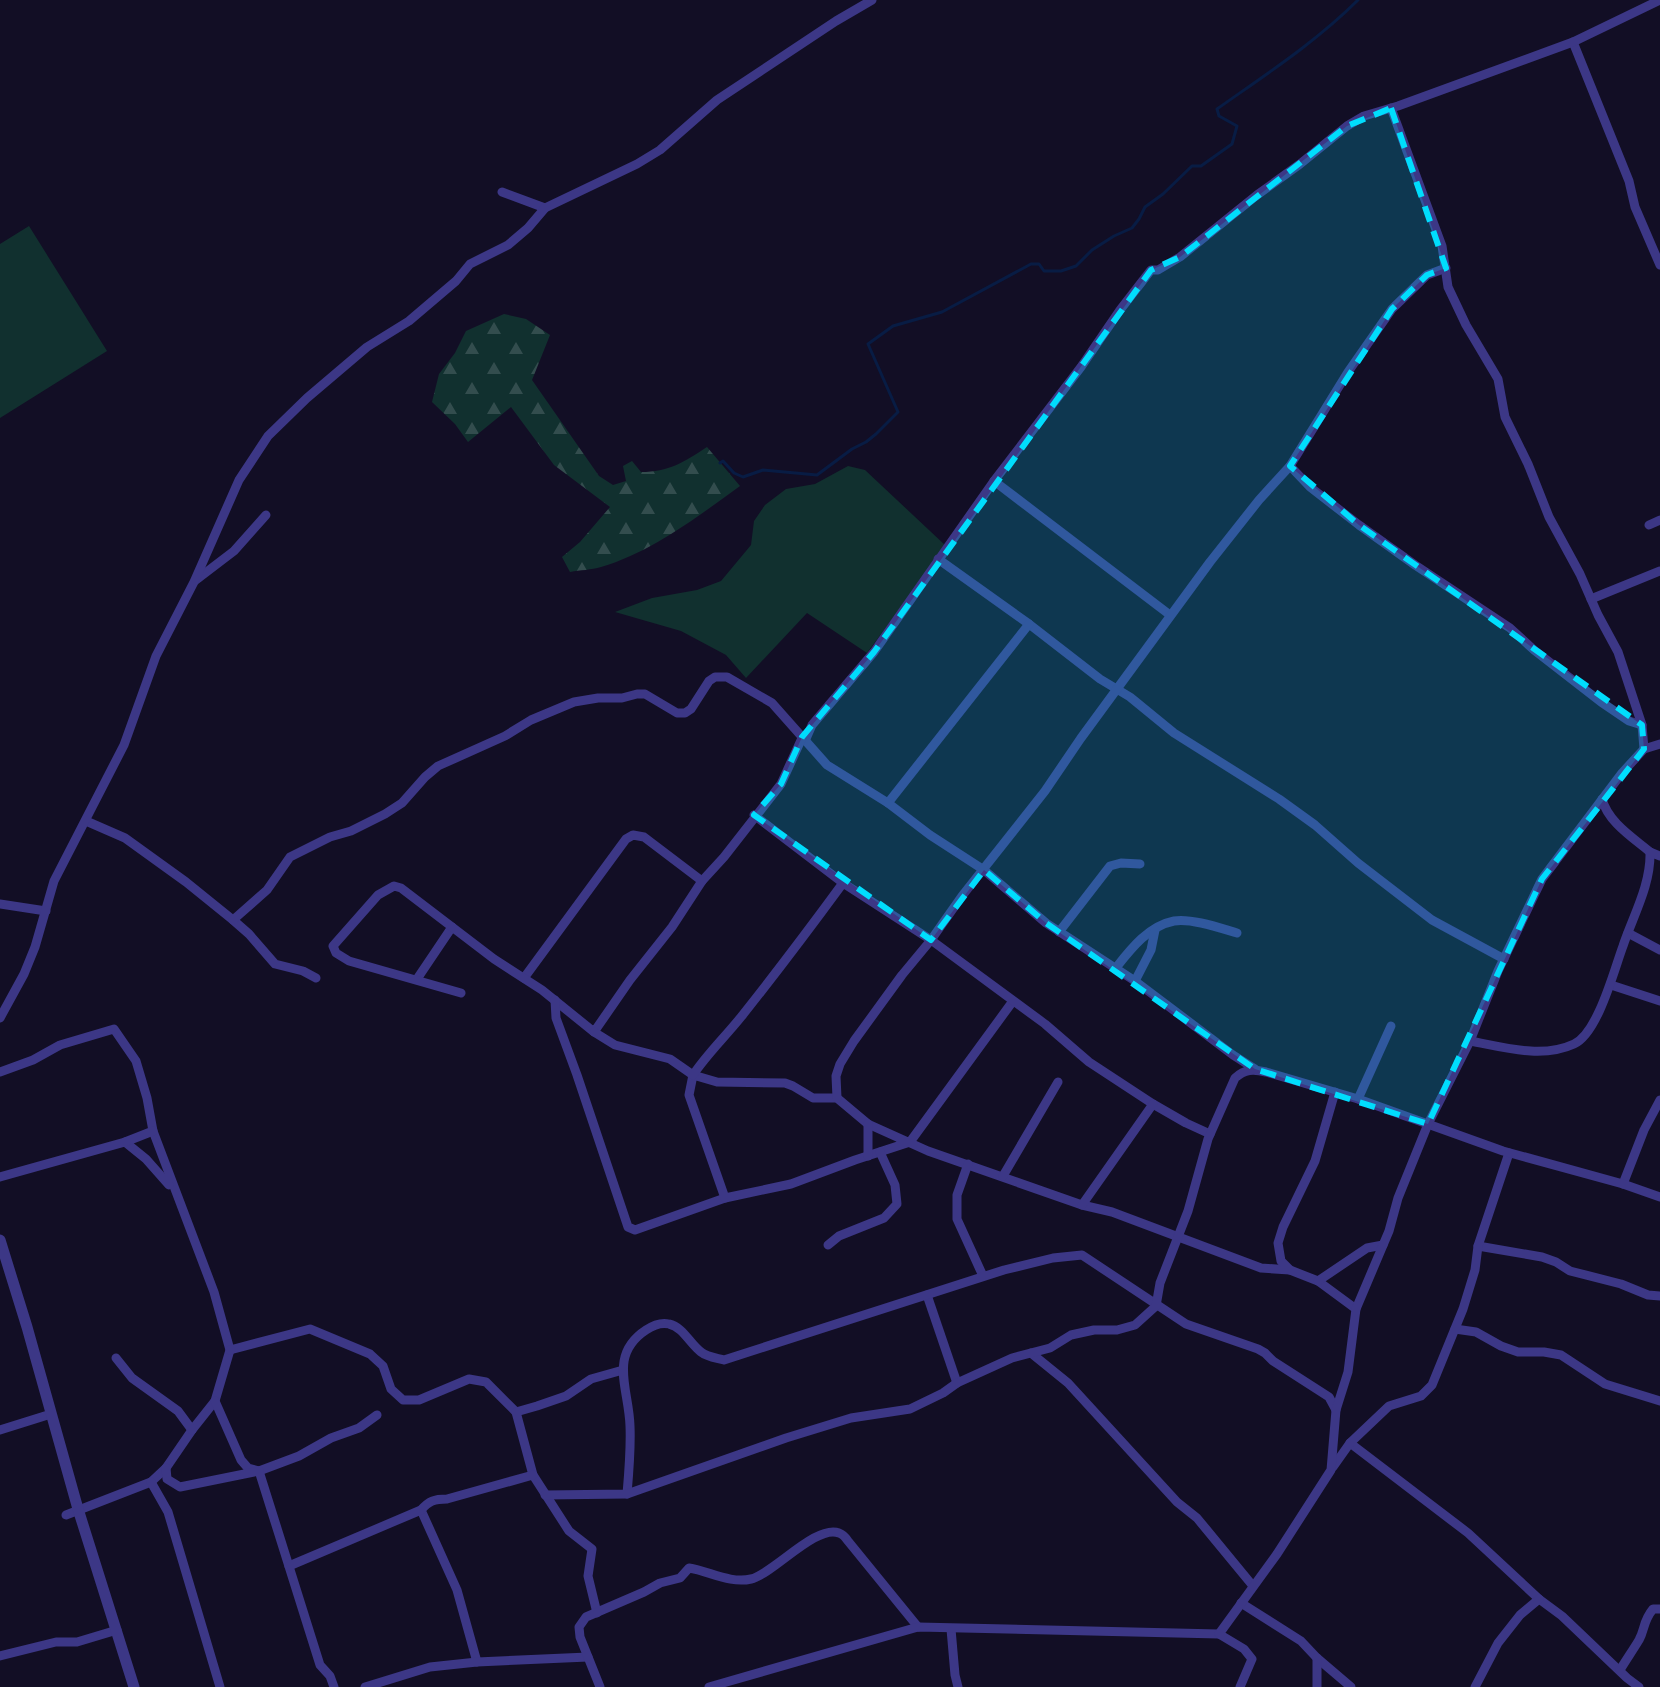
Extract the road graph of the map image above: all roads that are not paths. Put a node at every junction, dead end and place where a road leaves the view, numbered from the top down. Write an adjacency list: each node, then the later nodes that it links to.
1 (872, 0): 6 (street)
2 (1660, 0): 3 (street)
3 (1573, 42): 4 (street); 7 (street)
4 (1391, 108): 8 (street); 10 (street)
5 (502, 192): 6 (street)
6 (545, 208): 16 (street)
7 (1660, 265)
8 (1446, 268): 9 (street); 17 (street)
9 (1290, 466): 18 (street); 21 (street)
10 (994, 481): 14 (street); 18 (street)
11 (266, 515): 16 (street)
12 (1660, 520): 13 (street)
13 (1649, 525)
14 (938, 559): 19 (street); 22 (street)
15 (1660, 571): 17 (street)
16 (194, 582): 28 (street)
17 (1591, 599): 21 (street)
18 (1170, 615): 20 (street)
19 (1029, 624): 20 (street); 26 (street)
20 (1118, 689): 31 (street); 44 (street)
21 (1642, 725): 24 (street)
22 (803, 740): 26 (street); 27 (street); 36 (street)
23 (1660, 744): 24 (street)
24 (1644, 749): 25 (street)
25 (1602, 799): 29 (street); 44 (street)
26 (888, 803): 31 (street)
27 (754, 815): 32 (street); 33 (street)
28 (86, 821): 35 (street); 36 (street)
29 (1655, 854): 41 (street)
30 (1140, 864): 39 (street)
31 (984, 870): 39 (street); 42 (street)
32 (702, 881): 47 (street); 57 (street)
33 (843, 883): 42 (street); 61 (street)
34 (0, 904): 35 (street)
35 (46, 911): 55 (street)
36 (233, 920): 46 (street)
37 (452, 927): 47 (street); 48 (street); 48 (street)
38 (1155, 930): 40 (street); 45 (street); 49 (street)
39 (1059, 932): 45 (street)
40 (1237, 933)
41 (1628, 933): 43 (street); 50 (street)
42 (931, 940): 53 (street); 64 (street)
43 (1660, 950)
44 (1504, 959): 58 (street)
45 (1115, 969): 49 (street)
46 (316, 978)
47 (524, 978): 52 (street)
48 (417, 979): 51 (street)
49 (1135, 981): 59 (street)
50 (1611, 985): 54 (street); 58 (street)
51 (461, 993)
52 (555, 1000): 57 (street); 83 (street)
53 (1013, 1001): 67 (street); 73 (street)
54 (1660, 1001)
55 (0, 1018)
56 (1391, 1026): 65 (street)
57 (594, 1032): 61 (street)
58 (1470, 1041): 69 (street)
59 (1255, 1069): 63 (street); 71 (street)
60 (0, 1072): 70 (street)
61 (693, 1075): 64 (street); 83 (street)
62 (1058, 1082): 78 (street)
63 (1335, 1092): 65 (street); 90 (street)
64 (837, 1098): 68 (street)
65 (1358, 1099): 69 (street)
66 (1660, 1100): 80 (street)
67 (1153, 1104): 71 (street); 84 (street)
68 (868, 1124): 73 (street); 76 (street)
69 (1428, 1124): 75 (street); 88 (street)
70 (153, 1131): 72 (street); 81 (street)
71 (1210, 1134): 85 (street)
72 (125, 1142): 79 (street); 81 (street)
73 (910, 1142): 74 (street); 77 (street)
74 (880, 1152): 76 (street); 87 (street)
75 (1509, 1153): 80 (street); 89 (street)
76 (868, 1156): 83 (street)
77 (968, 1164): 78 (street); 91 (street)
78 (1003, 1176): 84 (street)
79 (0, 1177)
80 (1623, 1184): 82 (street)
81 (174, 1191): 98 (street)
82 (1660, 1197)
83 (725, 1198)
84 (1082, 1205): 85 (street)
85 (1179, 1238): 90 (street); 95 (street)
86 (0, 1240): 107 (street)
87 (828, 1245)
88 (1383, 1245): 92 (street); 96 (street)
89 (1478, 1246): 94 (street); 97 (street)
90 (1290, 1270): 92 (street)
91 (983, 1276): 93 (street); 95 (street)
92 (1318, 1281): 96 (street)
93 (927, 1295): 101 (street); 102 (street)
94 (1660, 1296)
95 (1156, 1306): 99 (street); 105 (street)
96 (1356, 1309): 105 (street)
97 (1455, 1329): 104 (street); 111 (street)
98 (230, 1350): 103 (street); 106 (street)
99 (1031, 1353): 102 (street); 123 (street)
100 (116, 1358): 110 (street)
101 (623, 1370): 106 (street); 117 (street)
102 (957, 1383): 117 (street)
103 (215, 1401): 110 (street); 114 (street)
104 (1660, 1401)
105 (1336, 1410): 113 (street)
106 (516, 1412): 115 (street)
107 (51, 1414): 109 (street); 119 (street)
108 (377, 1415): 114 (street)
109 (0, 1430)
110 (192, 1430): 112 (street)
111 (1350, 1443): 113 (street); 124 (street)
112 (166, 1468): 114 (street); 116 (street)
113 (1331, 1470): 123 (street)
114 (259, 1471): 122 (street)
115 (533, 1475): 118 (street); 120 (street)
116 (151, 1482): 119 (street); 138 (street)
117 (627, 1494): 118 (street)
118 (545, 1495): 127 (street)
119 (78, 1509): 121 (street); 130 (street)
120 (421, 1510): 122 (street); 135 (street)
121 (66, 1515)
122 (289, 1566): 139 (street)
123 (1253, 1586): 125 (street)
124 (1539, 1599): 136 (street); 147 (street)
125 (1241, 1603): 131 (street); 134 (street)
126 (1660, 1609): 136 (street)
127 (597, 1613): 128 (street); 133 (street)
128 (918, 1627): 129 (street); 142 (street)
129 (951, 1629): 131 (street); 143 (street)
130 (117, 1630): 132 (street); 137 (street)
131 (1219, 1634): 144 (street)
132 (0, 1656)
133 (588, 1657): 135 (street); 141 (street)
134 (1317, 1658): 145 (street); 146 (street)
135 (477, 1662): 140 (street)
136 (1620, 1670): 148 (street)
137 (134, 1687)
138 (220, 1687)
139 (334, 1687)
140 (365, 1687)
141 (600, 1687)
142 (709, 1687)
143 (958, 1687)
144 (1240, 1687)
145 (1317, 1687)
146 (1351, 1687)
147 (1475, 1687)
148 (1639, 1687)

